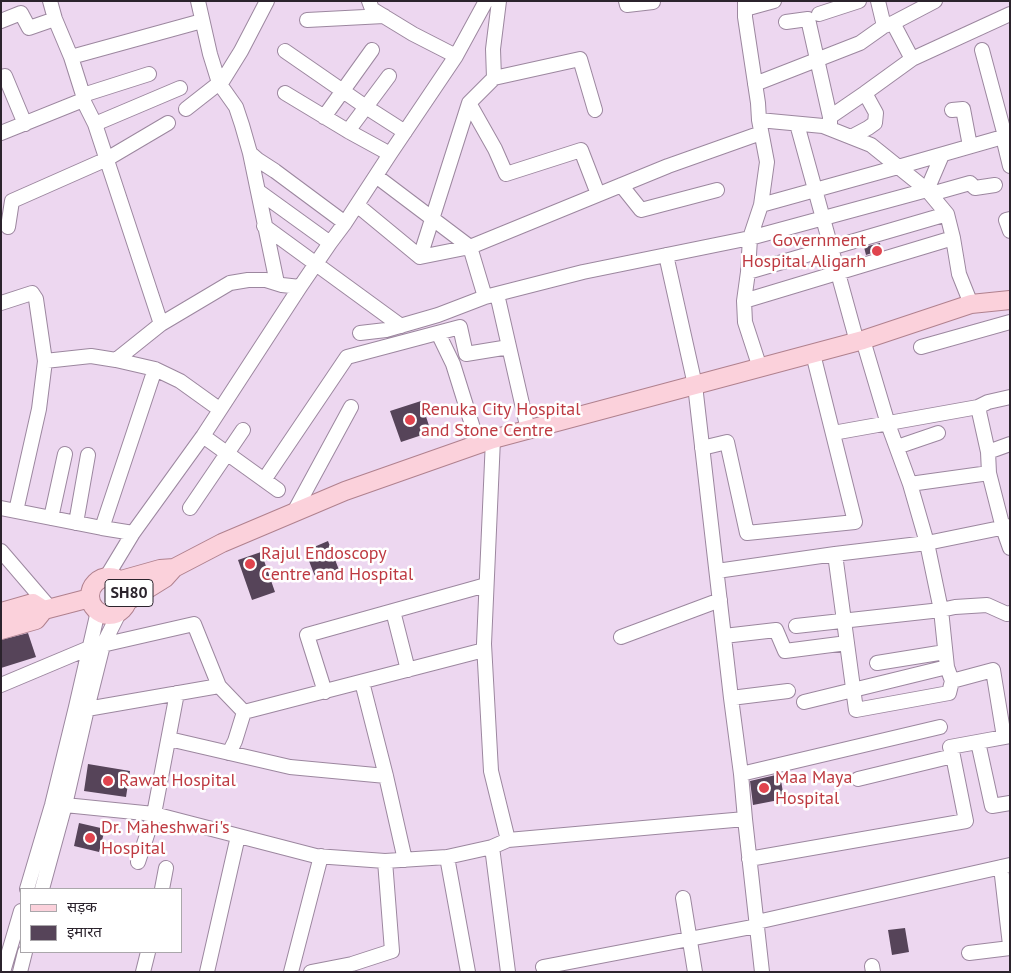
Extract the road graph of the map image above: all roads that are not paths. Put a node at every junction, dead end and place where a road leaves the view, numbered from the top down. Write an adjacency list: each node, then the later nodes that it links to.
1 (50, 1): 17 (street)
2 (198, 1): 20 (street)
3 (267, 1): 34 (street)
4 (369, 1): 16 (street)
5 (486, 1): 26 (street)
6 (498, 1): 33 (street)
7 (626, 1): 8 (street)
8 (652, 1)
9 (774, 1): 13 (street)
10 (859, 1): 14 (street)
11 (878, 1): 22 (street)
12 (935, 1): 22 (street)
13 (745, 5): 35 (street)
14 (819, 14)
15 (1010, 14): 28 (street)
16 (384, 16): 18 (street); 26 (street)
17 (55, 20): 19 (street); 27 (street)
18 (307, 20)
19 (1, 21)
20 (202, 21): 27 (street); 34 (street)
21 (786, 22): 29 (street)
22 (888, 25): 28 (street); 29 (street)
23 (372, 50): 37 (street)
24 (982, 50): 56 (street)
25 (285, 51): 37 (street)
26 (456, 56): 54 (street)
27 (71, 57): 40 (street)
28 (912, 59): 39 (street)
29 (816, 60): 35 (street); 48 (street)
30 (149, 74): 40 (street)
31 (5, 76): 49 (street)
32 (389, 76): 42 (street)
33 (494, 78): 41 (street); 44 (street)
34 (219, 83): 43 (street); 59 (street)
35 (755, 84): 52 (street)
36 (180, 88): 50 (street)
37 (343, 91): 42 (street); 46 (street)
38 (286, 92): 46 (street)
39 (865, 93): 48 (street); 57 (street)
40 (83, 98): 49 (street); 50 (street)
41 (469, 103): 72 (street); 77 (street)
42 (366, 107): 53 (street); 54 (street)
43 (186, 109)
44 (595, 110)
45 (952, 110): 58 (street)
46 (324, 117): 53 (street)
47 (168, 123): 62 (street)
48 (830, 123): 51 (street); 57 (street)
49 (25, 124): 55 (street)
50 (95, 124): 62 (street)
51 (797, 124): 52 (street); 70 (street)
52 (760, 127): 66 (street); 74 (street)
53 (348, 131): 60 (street)
54 (405, 132): 60 (street)
55 (1, 133)
56 (1006, 136): 58 (street); 63 (street)
57 (851, 137): 64 (street)
58 (970, 146): 61 (street)
59 (250, 153): 68 (street); 79 (street)
60 (390, 154): 65 (street)
61 (942, 155): 64 (street); 71 (street)
62 (106, 159): 81 (street); 101 (street)
63 (1010, 166)
64 (898, 167): 70 (street); 71 (street)
65 (376, 176): 73 (street); 77 (street)
66 (621, 185): 69 (street); 72 (street)
67 (995, 185): 71 (street)
68 (258, 190): 80 (street); 85 (street)
69 (718, 190)
70 (815, 190): 74 (street); 76 (street)
71 (929, 192): 75 (street); 76 (street)
72 (598, 194): 86 (street)
73 (358, 204): 79 (street); 89 (street)
74 (761, 205): 83 (street)
75 (947, 214): 84 (street); 87 (street)
76 (823, 218): 83 (street); 87 (street)
77 (432, 219): 86 (street); 89 (street)
78 (1010, 219): 82 (street)
79 (345, 223): 85 (street)
80 (264, 226): 90 (street); 93 (street)
81 (8, 227)
82 (1010, 231)
83 (750, 238): 88 (street); 91 (street)
84 (953, 238): 92 (street); 99 (street)
85 (330, 243): 90 (street)
86 (470, 247): 89 (street); 95 (street)
87 (831, 248): 91 (street); 92 (street)
88 (666, 255): 95 (street); 113 (street)
89 (420, 257)
90 (316, 264): 94 (street); 102 (street)
91 (748, 272): 97 (street)
92 (838, 273): 97 (street); 105 (street)
93 (277, 283): 94 (street); 101 (street)
94 (300, 287): 117 (street)
95 (491, 296): 102 (street); 107 (street)
96 (1010, 300): 99 (main road)
97 (744, 301): 111 (street)
98 (1, 303): 110 (street)
99 (971, 304): 105 (main road)
100 (1010, 322): 106 (street)
101 (161, 324): 109 (street)
102 (401, 326): 103 (street)
103 (360, 333)
104 (438, 333): 107 (street); 124 (street); 133 (street)
105 (860, 341): 108 (main road); 118 (street)
106 (920, 346)
107 (509, 347): 120 (street)
108 (813, 354): 111 (main road); 121 (street)
109 (116, 360): 110 (street); 112 (street)
110 (45, 361): 138 (street)
111 (760, 368): 113 (main road)
112 (155, 369): 117 (street); 143 (street)
113 (695, 385): 120 (main road); 127 (street)
114 (1010, 397): 116 (street)
115 (351, 407): 139 (street)
116 (978, 408): 118 (street); 128 (street)
117 (219, 409): 123 (street)
118 (888, 424): 121 (street); 126 (street)
119 (243, 430): 129 (street)
120 (528, 430): 124 (main road)
121 (833, 433): 127 (street)
122 (938, 433): 126 (street)
123 (202, 436): 129 (street); 144 (street)
124 (485, 442): 139 (main road); 152 (street)
125 (1010, 444): 128 (street)
126 (897, 447): 134 (street)
127 (702, 448): 150 (street)
128 (988, 452): 132 (street)
129 (227, 453): 133 (street); 137 (street)
130 (64, 454): 140 (street)
131 (88, 455): 141 (street)
132 (990, 473): 134 (street); 142 (street)
133 (264, 480): 135 (street)
134 (910, 484): 145 (street)
135 (278, 490)
136 (1, 508): 138 (street)
137 (190, 508)
138 (16, 511): 140 (street)
139 (294, 512): 149 (main road)
140 (51, 518): 141 (street)
141 (76, 523): 143 (street)
142 (1006, 527): 145 (street); 146 (street)
143 (102, 528): 144 (street)
144 (133, 533): 151 (street)
145 (927, 543): 148 (street); 157 (street)
146 (1010, 548)
147 (1, 550): 156 (street)
148 (835, 554): 150 (street); 161 (street)
149 (174, 568): 151 (main road); 155 (main road)
150 (716, 571): 153 (street)
151 (114, 578): 154 (main road, SH80); 155 (main road, SH80)
152 (486, 585): 158 (street); 168 (street)
153 (720, 600): 164 (street); 165 (street)
154 (94, 604): 155 (main road, SH80); 156 (main road, SH80); 167 (street)
155 (124, 607): 167 (street)
156 (47, 609): 159 (main road, SH80); 163 (main road, SH80)
157 (941, 610): 160 (street); 161 (street); 169 (street)
158 (393, 611): 172 (street); 179 (street)
159 (1, 612)
160 (1010, 613)
161 (844, 621): 162 (street); 166 (street)
162 (796, 626)
163 (1, 630)
164 (724, 636): 166 (street); 181 (street)
165 (621, 637)
166 (847, 643): 178 (street)
167 (96, 646): 175 (street); 176 (street); 183 (street); 209 (street)
168 (484, 650): 172 (street); 199 (street)
169 (945, 652): 170 (street); 171 (street)
170 (878, 663)
171 (947, 667): 173 (street); 178 (street)
172 (408, 670): 174 (street)
173 (952, 681): 178 (street); 186 (street)
174 (362, 682): 179 (street); 192 (street)
175 (1, 686)
176 (219, 686): 180 (street); 184 (street)
177 (788, 691): 181 (street)
178 (854, 691): 182 (street)
179 (325, 692): 184 (street)
180 (177, 693): 183 (street); 187 (street)
181 (731, 698): 191 (street)
182 (804, 702)
183 (87, 709): 195 (street)
184 (244, 712): 189 (street)
185 (940, 727): 191 (street)
186 (1007, 736): 188 (street)
187 (169, 739): 189 (street); 196 (street)
188 (978, 742): 190 (street); 194 (street)
189 (229, 752): 192 (street)
190 (953, 756): 193 (street); 203 (street)
191 (741, 774): 197 (street)
192 (386, 776): 204 (street)
193 (858, 779)
194 (1010, 803)
195 (65, 805): 196 (street); 210 (street)
196 (154, 814): 198 (street); 206 (street)
197 (745, 819): 199 (street); 203 (street)
198 (238, 836): 201 (street); 225 (street)
199 (508, 840): 200 (street)
200 (492, 847): 202 (street); 229 (street)
201 (321, 856): 205 (street); 226 (street)
202 (447, 857): 204 (street); 228 (street)
203 (749, 859): 215 (street)
204 (405, 860): 205 (street)
205 (385, 861): 227 (street)
206 (138, 862)
207 (1005, 866): 213 (street); 215 (street)
208 (166, 868): 211 (street)
209 (28, 888)
210 (42, 888)
211 (162, 888)
212 (683, 898): 216 (street)
213 (1007, 899): 217 (street)
214 (20, 913): 222 (street)
215 (757, 924): 216 (street); 231 (street)
216 (690, 939): 221 (street); 230 (street)
217 (1010, 946): 220 (street)
218 (25, 953): 223 (street)
219 (148, 953): 224 (street)
220 (969, 953)
221 (543, 967)
222 (3, 972)
223 (20, 972)
224 (143, 972)
225 (207, 972)
226 (291, 972)
227 (311, 972)
228 (468, 972)
229 (508, 972)
230 (695, 972)
231 (762, 972)

